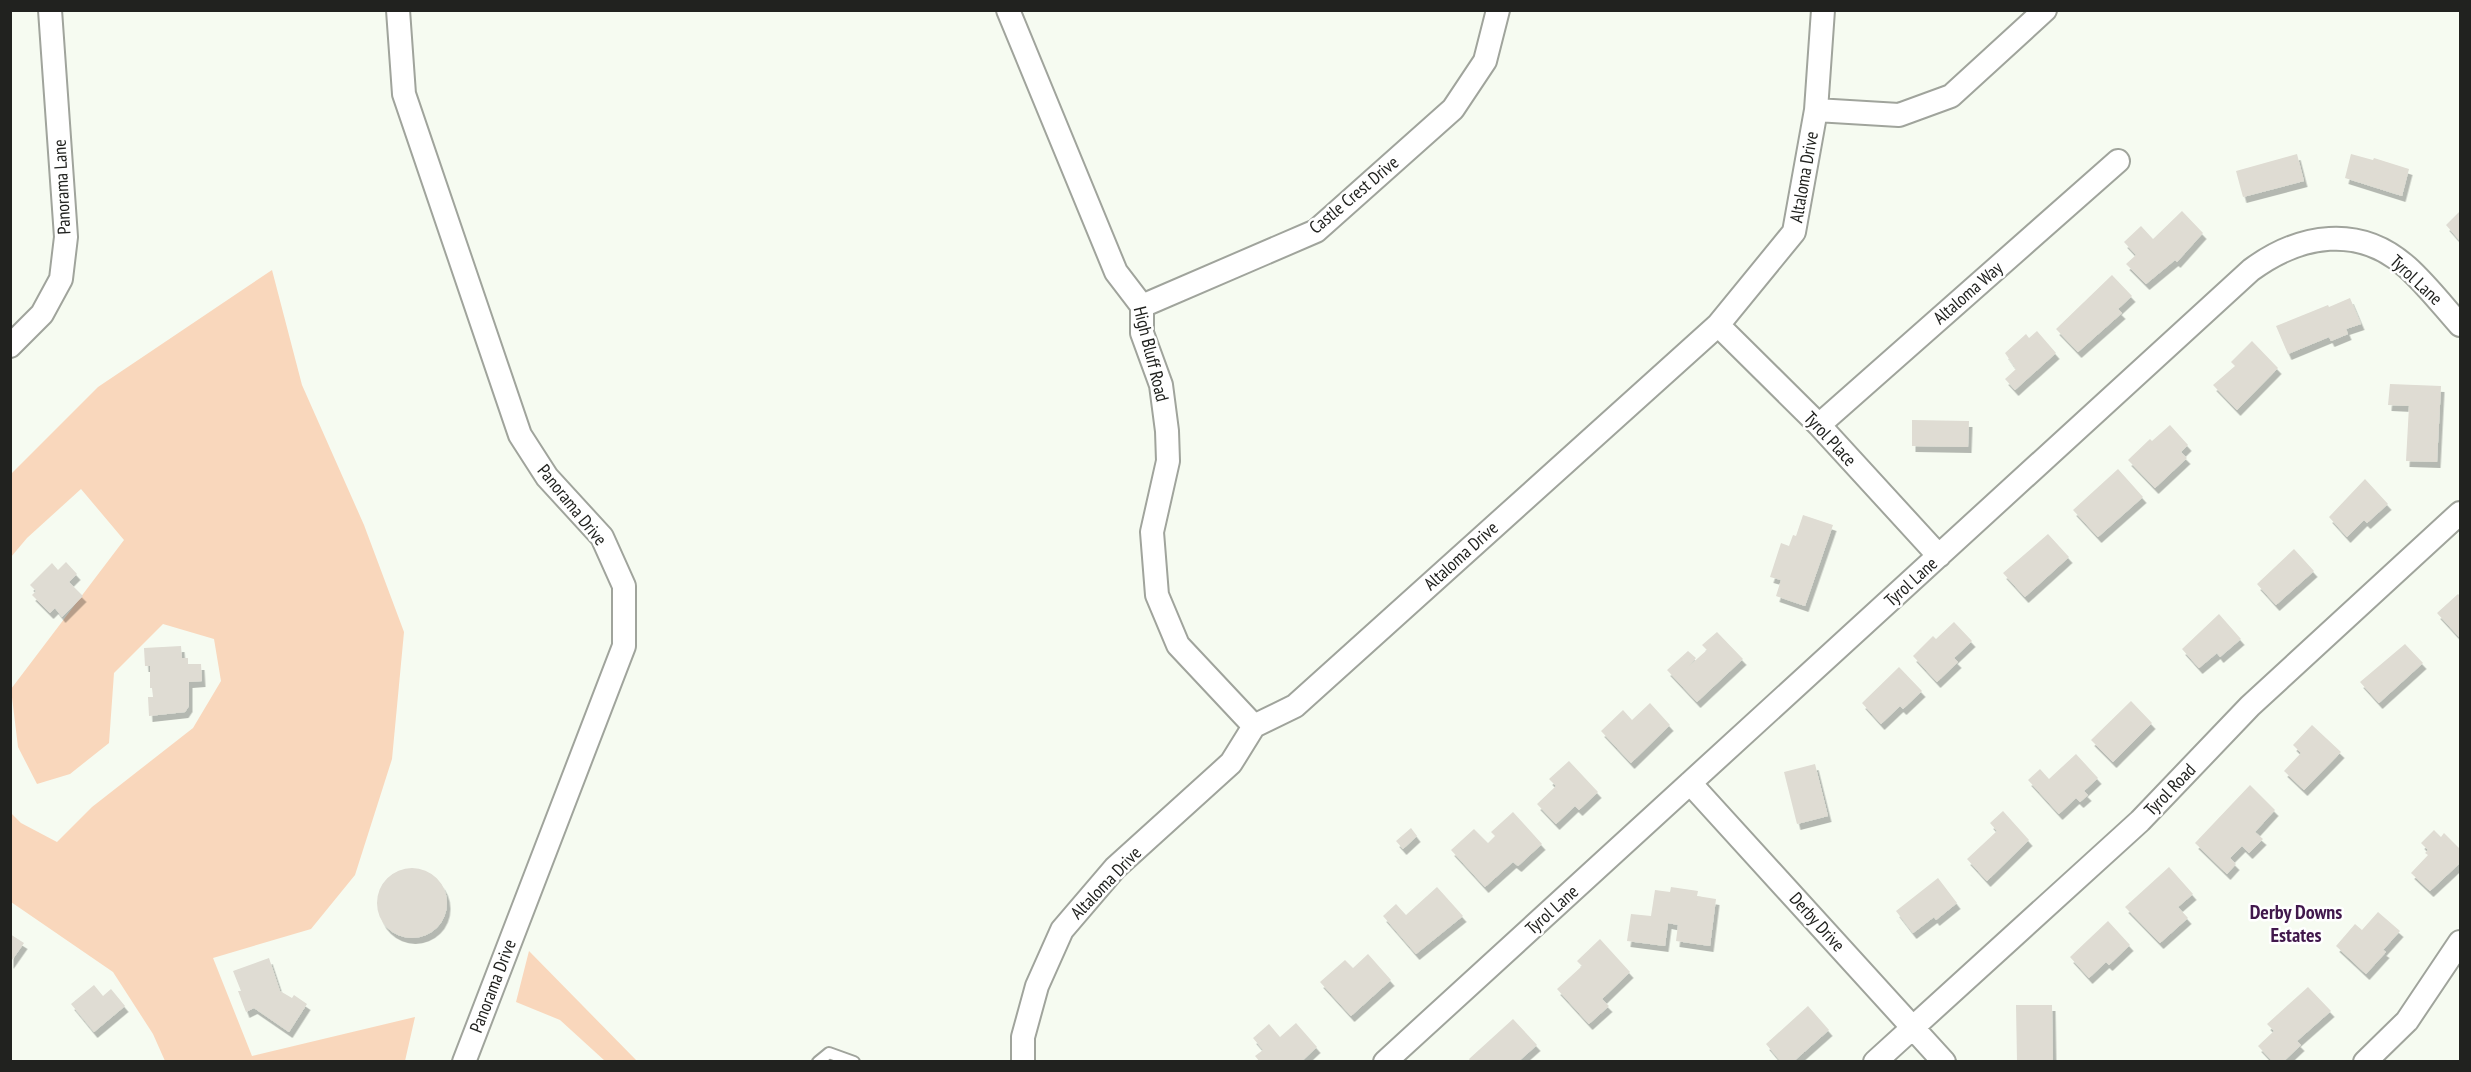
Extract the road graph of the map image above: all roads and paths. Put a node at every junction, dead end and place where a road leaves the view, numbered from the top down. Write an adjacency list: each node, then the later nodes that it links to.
1 (50, 10): 12 (street, Panorama Lane)
2 (398, 10): 20 (street, Panorama Drive)
3 (1008, 10): 9 (street, High Bluff Road)
4 (1498, 10): 9 (street, Castle Crest Drive)
5 (1823, 10): 7 (street, Altaloma Drive)
6 (2045, 10): 7 (street)
7 (1816, 110): 10 (street, Altaloma Drive)
8 (2118, 161): 13 (street, Altaloma Way)
9 (1143, 306): 16 (street, High Bluff Road)
10 (1718, 325): 13 (street, Tyrol Place); 16 (street, Altaloma Drive)
11 (2460, 325): 15 (street, Tyrol Lane)
12 (10, 346)
13 (1819, 425): 15 (street, Tyrol Place)
14 (2460, 513): 19 (street, Tyrol Road)
15 (1939, 556): 17 (street, Tyrol Lane)
16 (1254, 726): 23 (street, Altaloma Drive)
17 (1690, 783): 19 (street, Derby Drive); 24 (street, Tyrol Lane)
18 (2460, 942): 27 (street)
19 (1913, 1027): 25 (street, Tyrol Road); 26 (street, Derby Drive)
20 (464, 1062)
21 (818, 1062): 22 (lane)
22 (854, 1062)
23 (1023, 1062)
24 (1385, 1062)
25 (1875, 1062)
26 (1944, 1062)
27 (2365, 1062)

